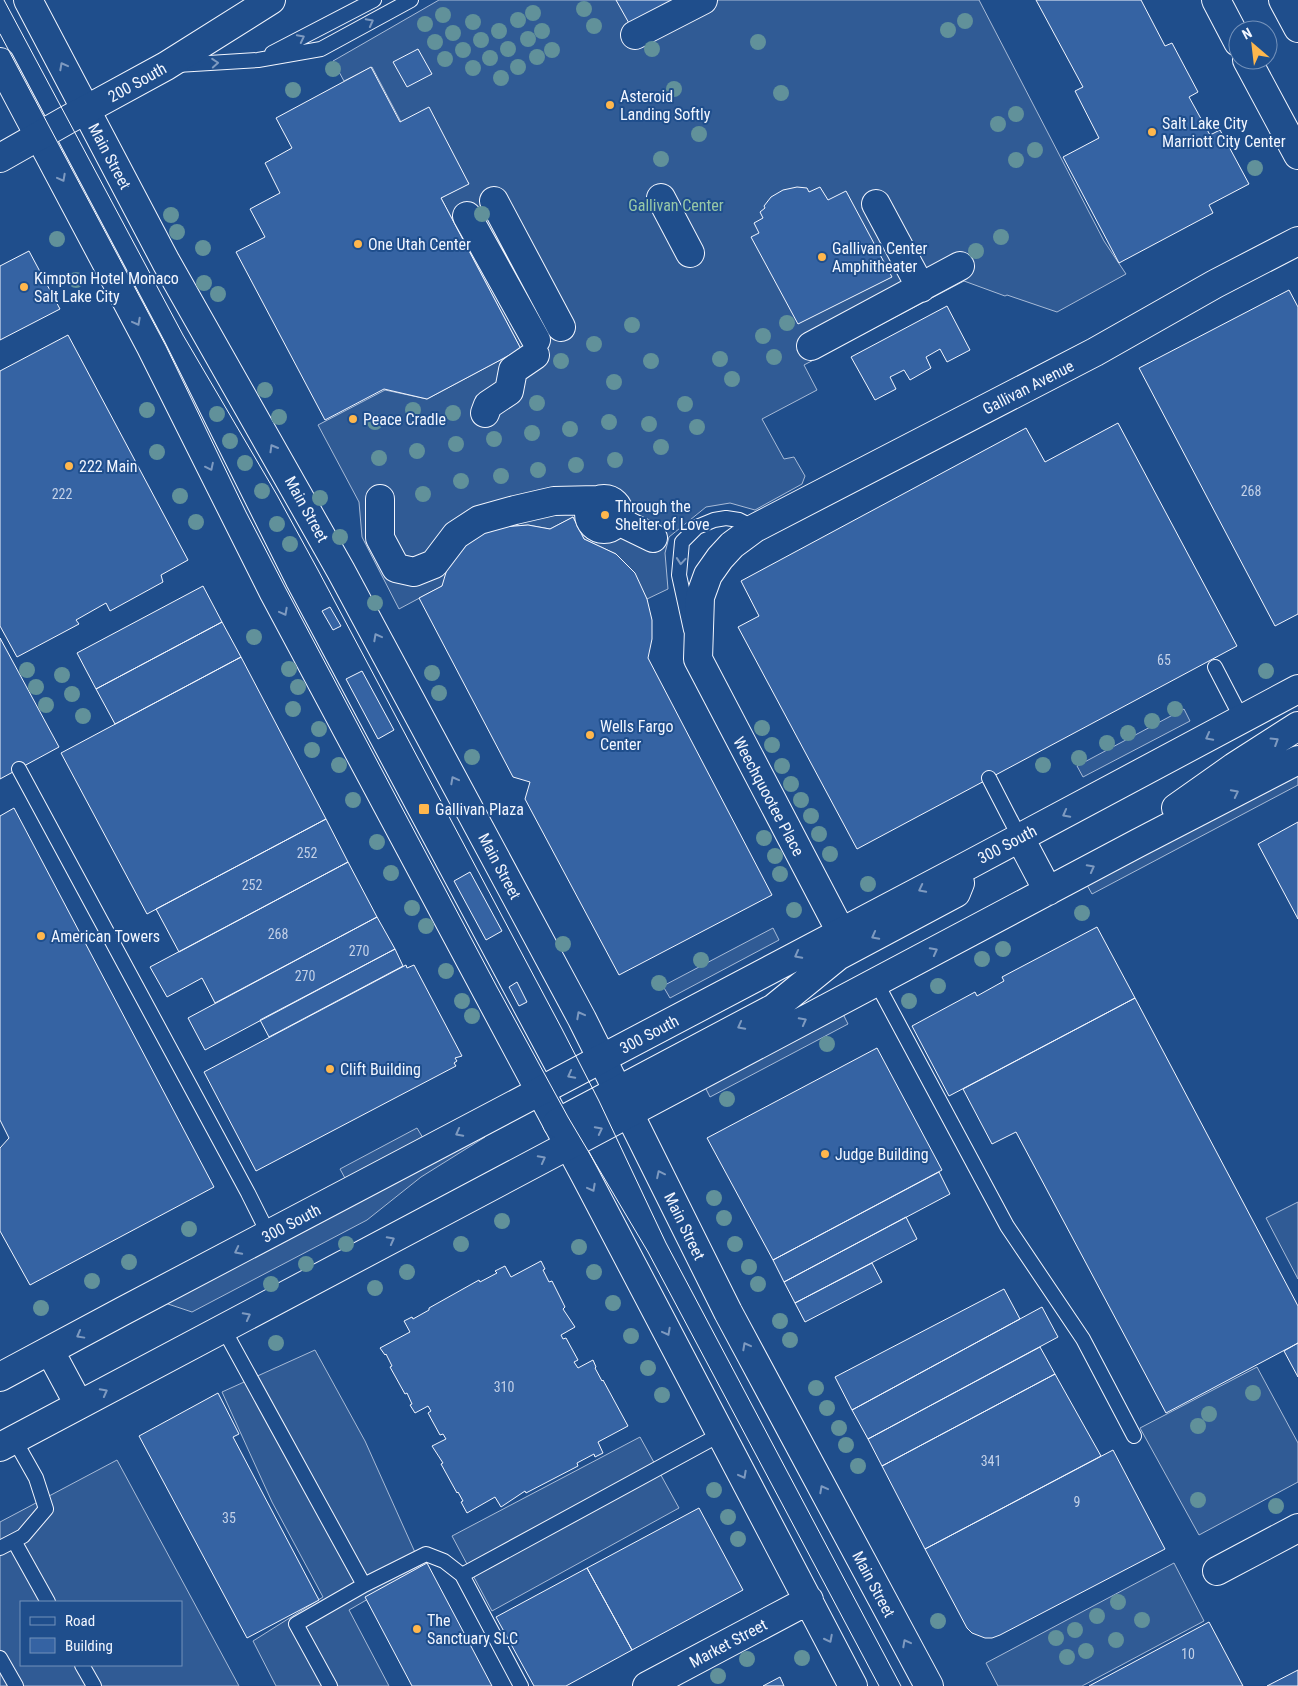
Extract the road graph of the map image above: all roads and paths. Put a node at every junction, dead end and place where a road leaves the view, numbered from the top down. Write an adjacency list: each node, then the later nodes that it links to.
1 (28, 0): 15 (street, Main Street, one-way to 1)
2 (271, 0): 13 (street, 200 South)
3 (374, 0): 11 (lane, one-way to 3)
4 (411, 0): 11 (lane, one-way to 4)
5 (703, 0): 10 (street)
6 (1216, 0): 8 (street)
7 (1283, 0): 9 (street)
8 (1228, 23)
9 (1298, 28)
10 (635, 35)
11 (258, 60): 13 (lane, one-way to 11)
12 (0, 62): 16 (street)
13 (166, 66): 15 (street, 200 South)
14 (1253, 70): 17 (street)
15 (86, 109): 16 (street, 200 South); 47 (street, Main Street, one-way to 15)
16 (39, 135): 18 (street, 200 South); 48 (street, one-way to 48)
17 (1298, 155)
18 (0, 158)
19 (662, 198): 24 (street)
20 (494, 201): 27 (street)
21 (876, 204): 26 (street)
22 (467, 216): 29 (street)
23 (1298, 241): 31 (street, Gallivan Avenue)
24 (690, 253)
25 (960, 266): 26 (street)
26 (921, 288): 28 (street)
27 (561, 327)
28 (811, 346)
29 (486, 413)
30 (380, 499): 32 (street)
31 (755, 528): 33 (street, Weechquootee Place); 33 (lane, Weechquootee Place, one-way to 33)
32 (653, 538)
33 (698, 659): 45 (street, Weechquootee Place)
34 (1215, 667): 36 (lane)
35 (1298, 689): 36 (street, 300 South)
36 (1242, 719): 41 (street, 300 South, one-way to 41)
37 (1298, 726): 42 (street, one-way to 37)
38 (1298, 760): 42 (street, one-way to 38)
39 (19, 769): 51 (lane)
40 (989, 778): 41 (lane)
41 (1020, 838): 43 (street, 300 South); 44 (street)
42 (1138, 843): 44 (street, one-way to 42)
43 (965, 867): 45 (street, 300 South, one-way to 45); 49 (street, one-way to 49)
44 (1048, 891): 46 (street, one-way to 44)
45 (841, 932): 47 (street, 300 South, one-way to 47)
46 (876, 982): 49 (street, one-way to 46); 57 (lane)
47 (602, 1059): 48 (street, 300 South, one-way to 48); 49 (street, Main Street)
48 (540, 1091): 50 (street); 51 (street, 300 South, one-way to 51)
49 (624, 1102): 50 (street); 75 (street, Main Street, one-way to 49)
50 (563, 1134): 52 (street, one-way to 50); 56 (street, one-way to 56)
51 (269, 1235): 53 (street, 300 South, one-way to 53)
52 (223, 1328): 55 (street, one-way to 52); 64 (lane)
53 (50, 1351): 54 (street, 300 South); 55 (street)
54 (0, 1377)
55 (79, 1405): 58 (street)
56 (721, 1434): 63 (lane); 65 (street, one-way to 65)
57 (1134, 1436)
58 (7, 1443): 60 (lane)
59 (1298, 1528): 62 (street)
60 (14, 1541): 61 (lane); 66 (lane)
61 (0, 1548)
62 (1218, 1571)
63 (462, 1575): 64 (lane); 72 (lane)
64 (364, 1584): 71 (lane)
65 (809, 1600): 73 (street, Market Street); 74 (street, one-way to 74)
66 (47, 1601)
67 (0, 1658): 69 (lane)
68 (83, 1666): 70 (lane)
69 (16, 1686)
70 (94, 1686)
71 (330, 1686)
72 (522, 1686)
73 (647, 1686)
74 (853, 1686)
75 (929, 1686)

